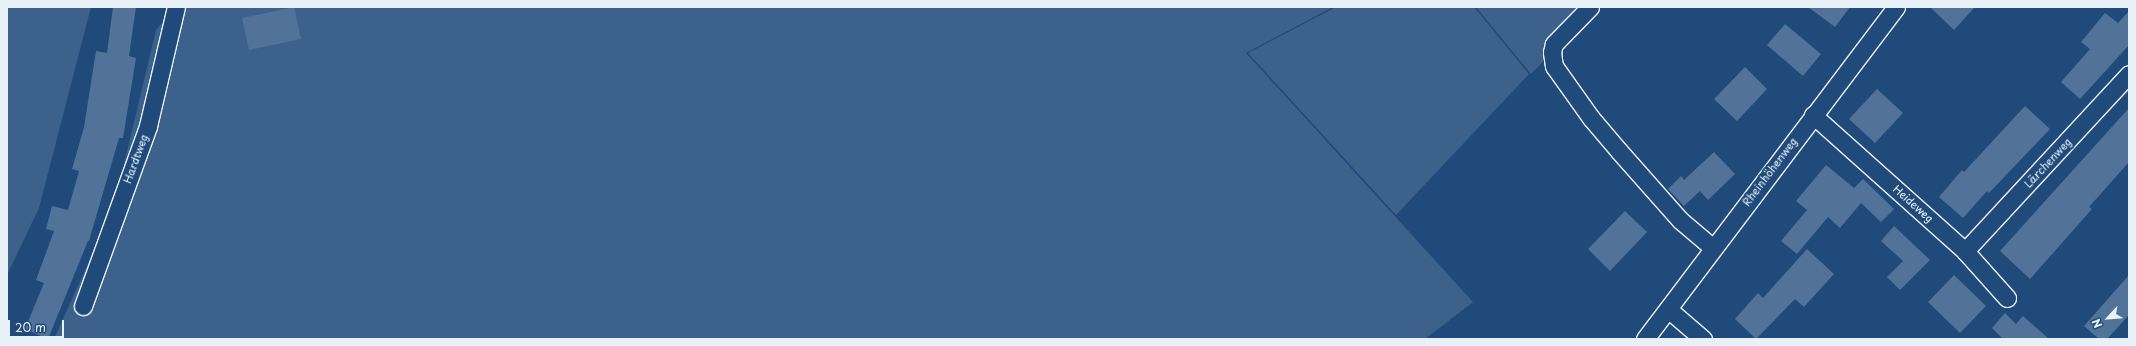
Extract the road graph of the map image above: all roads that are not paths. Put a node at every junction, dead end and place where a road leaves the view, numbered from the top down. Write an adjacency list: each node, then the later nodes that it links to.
1 (176, 7): 9 (street, Hardtweg)
2 (1590, 7): 6 (street)
3 (1896, 7): 5 (street, Rheinhöhenweg)
4 (2129, 74): 7 (street, Lärchenweg)
5 (1813, 115): 6 (street, Rheinhöhenweg); 7 (street, Heideweg)
6 (1713, 248): 10 (street, Rheinhöhenweg)
7 (1965, 251): 8 (street, Heideweg)
8 (2007, 298)
9 (83, 306)
10 (1668, 309): 11 (street, Rheinhöhenweg); 12 (street)
11 (1645, 339)
12 (1703, 339)

